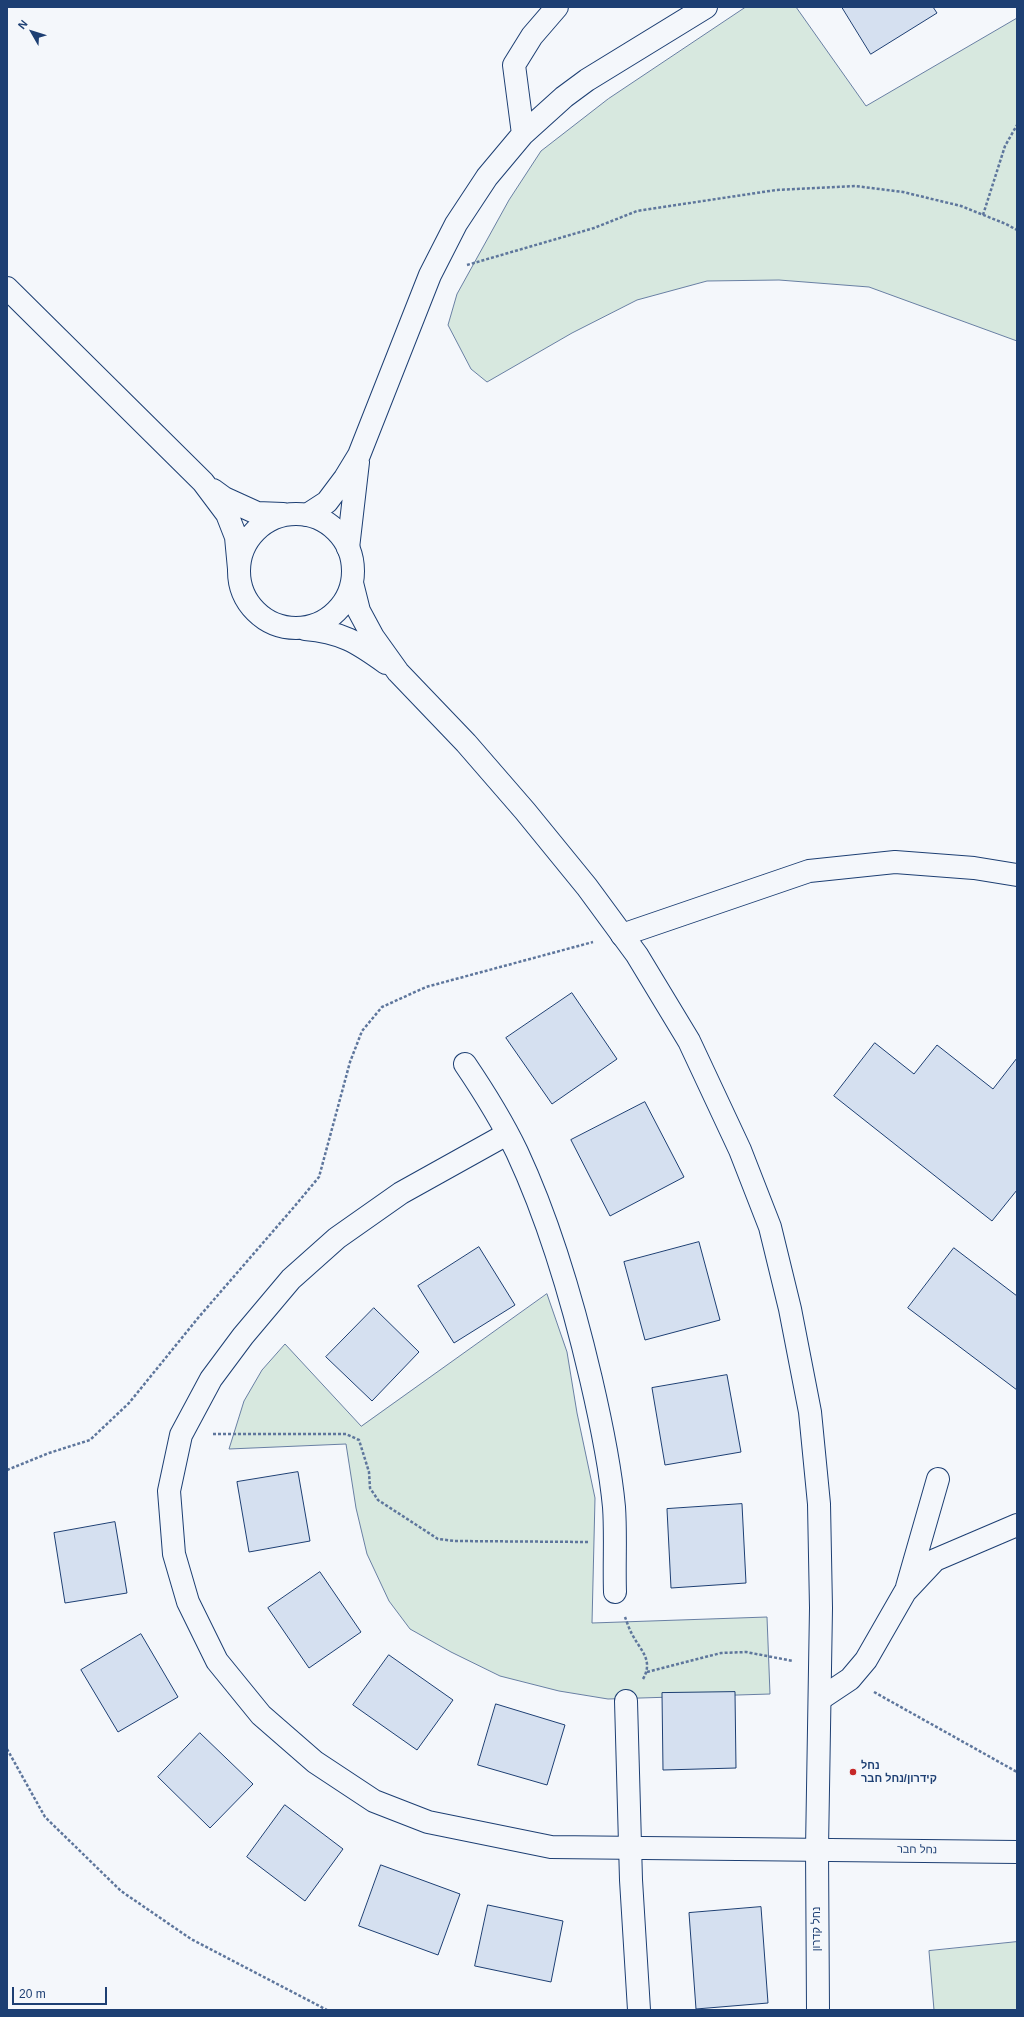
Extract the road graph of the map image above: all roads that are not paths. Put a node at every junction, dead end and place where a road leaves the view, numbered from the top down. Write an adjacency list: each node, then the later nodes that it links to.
1 (558, 7): 3 (street)
2 (706, 7): 3 (street)
3 (523, 134): 5 (street)
4 (7, 288): 6 (street)
5 (359, 455): 7 (street); 8 (street)
6 (203, 482): 7 (street); 9 (street)
7 (298, 515): 8 (street); 9 (street)
8 (348, 548): 10 (street)
9 (239, 568): 11 (street)
10 (352, 583): 11 (street); 12 (street)
11 (302, 628): 12 (street)
12 (398, 672): 14 (street, נחל קדרון)
13 (1017, 875): 14 (street)
14 (622, 935): 21 (street, נחל קדרון)
15 (465, 1064): 16 (street)
16 (507, 1134): 19 (street); 23 (street, נחל חבר)
17 (938, 1479): 20 (street)
18 (1017, 1525): 20 (street)
19 (615, 1592)
20 (905, 1592): 21 (street)
21 (820, 1700): 24 (street, נחל קדרון)
22 (626, 1701): 23 (street)
23 (630, 1847): 24 (street, נחל חבר); 26 (street)
24 (817, 1849): 25 (street, נחל חבר); 27 (street, נחל קדרון)
25 (1017, 1852)
26 (639, 2010)
27 (818, 2010)

